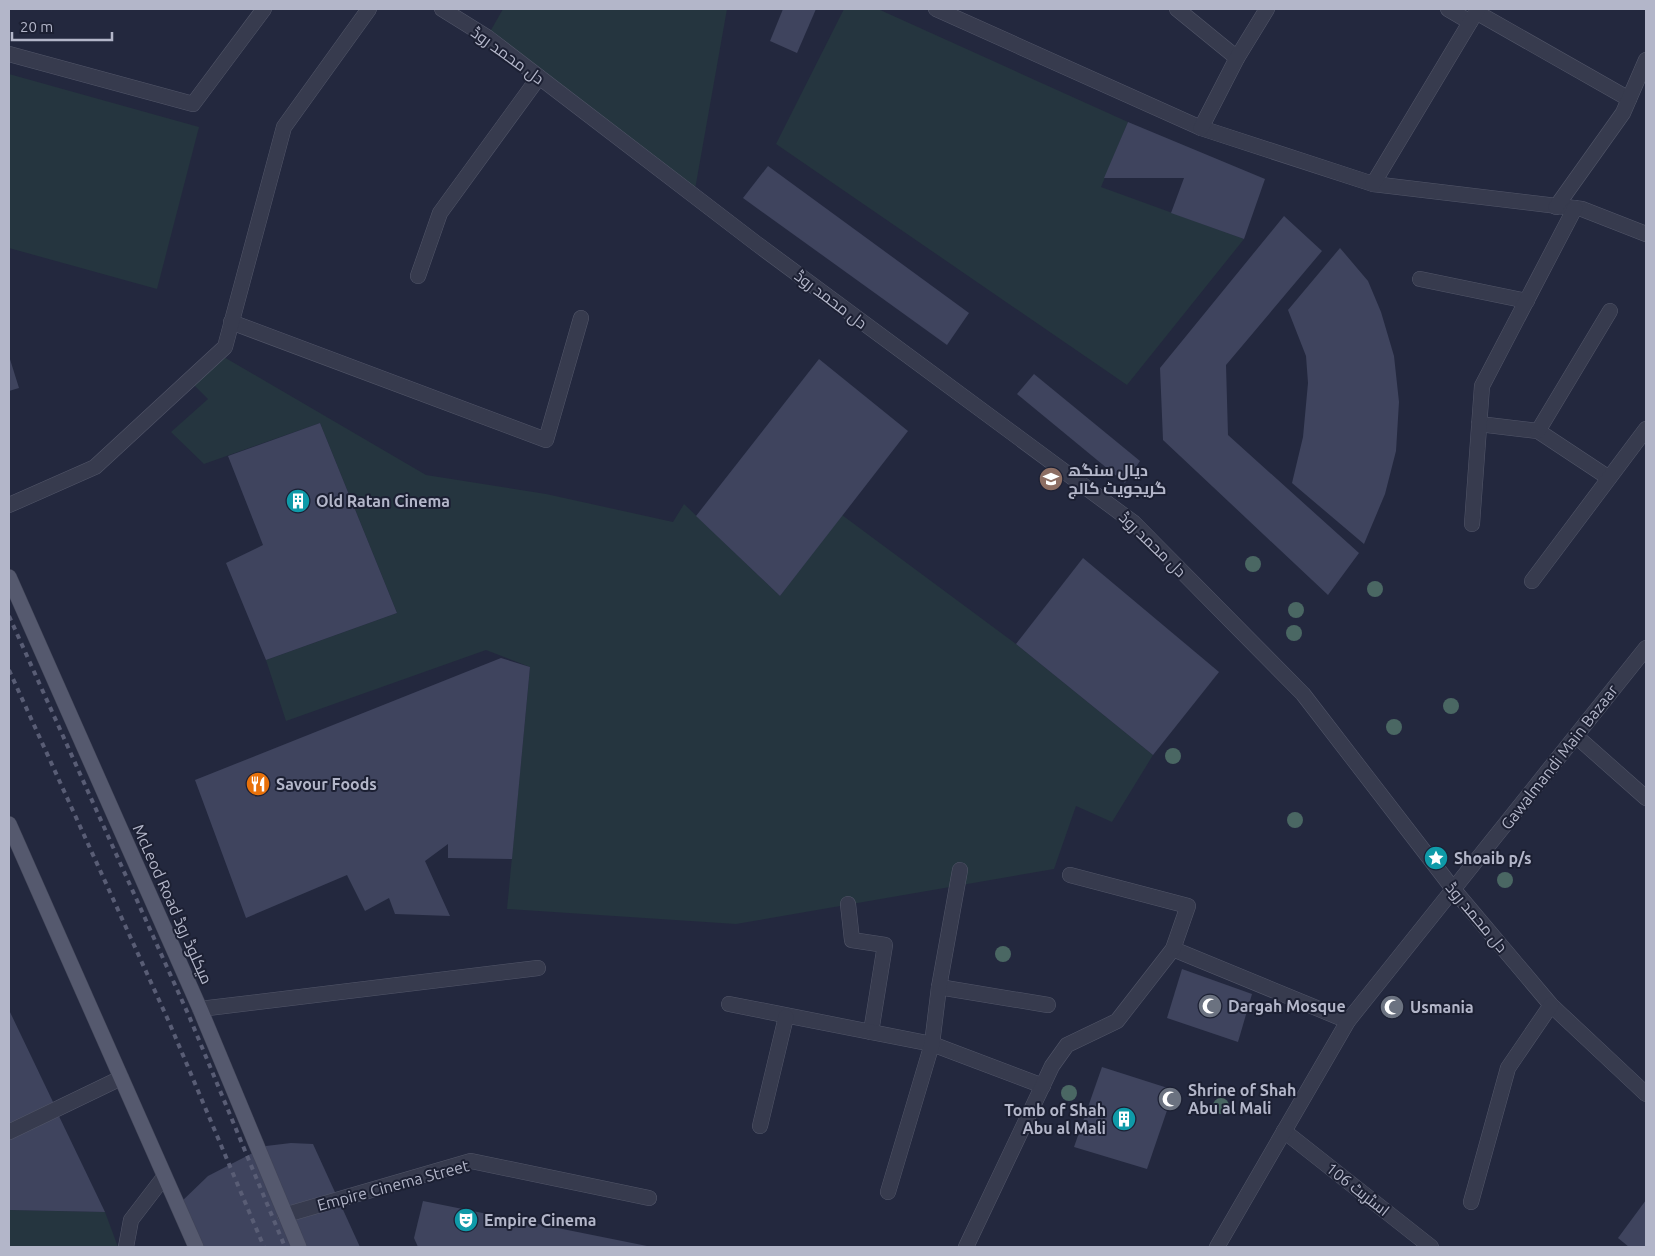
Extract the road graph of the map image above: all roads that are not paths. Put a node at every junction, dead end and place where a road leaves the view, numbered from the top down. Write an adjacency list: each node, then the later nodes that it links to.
1 (264, 9): 9 (street)
2 (370, 9): 24 (street)
3 (442, 9): 12 (street, دل محمد روڈ)
4 (936, 9): 14 (street)
5 (1177, 9): 10 (street)
6 (1267, 9): 10 (street)
7 (1448, 9): 8 (street)
8 (1474, 14): 13 (street); 15 (street)
9 (9, 54)
10 (1237, 58): 14 (street)
11 (1646, 60): 13 (street)
12 (539, 77): 19 (street); 39 (street, دل محمد روڈ)
13 (1629, 99): 16 (street)
14 (1201, 128): 15 (street)
15 (1373, 184): 16 (street)
16 (1556, 207): 17 (street)
17 (1575, 208): 18 (street); 21 (street)
18 (1646, 234)
19 (418, 276)
20 (1420, 279): 21 (street)
21 (1527, 301): 25 (street)
22 (1610, 312): 27 (street)
23 (581, 318): 24 (street)
24 (232, 322): 29 (street)
25 (1479, 424): 27 (street); 30 (street)
26 (1646, 429): 28 (street)
27 (1538, 431): 28 (street)
28 (1609, 478): 32 (street)
29 (9, 505)
30 (1472, 524)
31 (9, 577): 47 (main road, McLeod Road میکلوڈ روڈ)
32 (1532, 581)
33 (1646, 648): 34 (street, Gawalmandi Main Bazaar)
34 (1576, 736): 35 (street); 39 (street, Gawalmandi Main Bazaar)
35 (1646, 798)
36 (9, 824): 52 (main road)
37 (960, 870): 43 (street)
38 (1070, 876): 41 (street)
39 (1454, 890): 46 (street, دل محمد روڈ); 49 (street, Gawalmandi Main Bazaar)
40 (848, 904): 50 (street)
41 (1173, 949): 49 (street); 53 (street)
42 (538, 968): 47 (street)
43 (939, 987): 45 (street); 51 (street)
44 (728, 1004): 48 (street)
45 (1048, 1005)
46 (1551, 1005): 54 (street, دل محمد روڈ); 61 (street)
47 (200, 1009): 62 (main road, McLeod Road میکلوڈ روڈ)
48 (786, 1017): 50 (street); 55 (street)
49 (1348, 1021): 56 (street, Gawalmandi Main Bazaar)
50 (871, 1032): 51 (street)
51 (932, 1044): 53 (street); 59 (street)
52 (121, 1078): 57 (street); 58 (main road)
53 (1043, 1086): 66 (street)
54 (1646, 1094)
55 (760, 1126)
56 (1284, 1131): 67 (street, Gawalmandi Main Bazaar); 68 (street, اسٹریٹ 106)
57 (9, 1132)
58 (164, 1177): 63 (street); 64 (main road)
59 (888, 1192)
60 (649, 1198): 62 (street, Empire Cinema Street)
61 (1471, 1202)
62 (285, 1215): 65 (main road, McLeod Road میکلوڈ روڈ)
63 (126, 1247)
64 (196, 1247)
65 (299, 1247)
66 (966, 1247)
67 (1216, 1247)
68 (1431, 1247)

